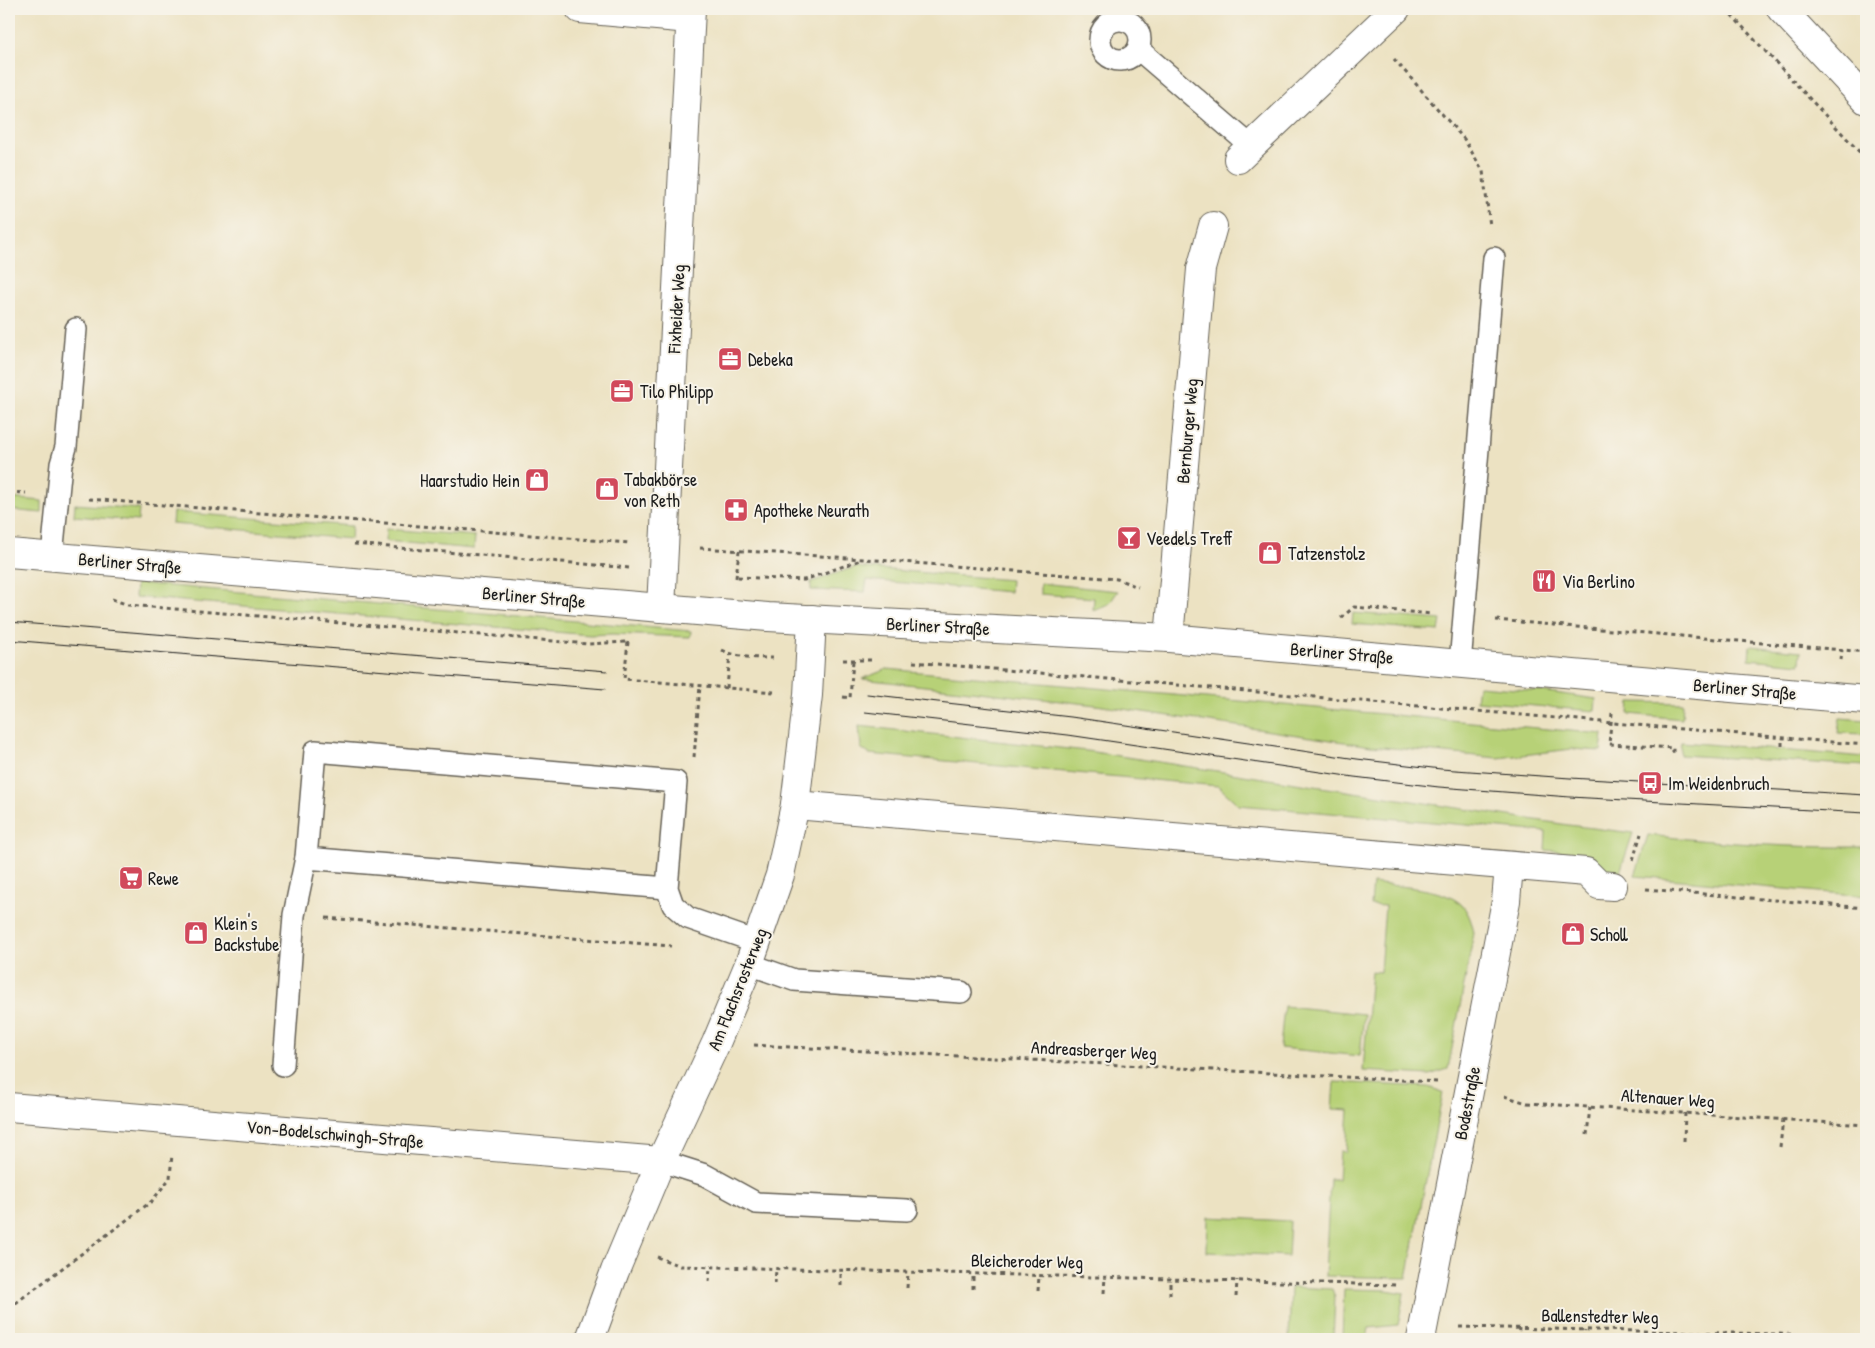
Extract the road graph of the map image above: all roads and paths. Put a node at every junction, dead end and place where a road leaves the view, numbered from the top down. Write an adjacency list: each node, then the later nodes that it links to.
1 (580, 9): 5 (street)
2 (1396, 9): 6 (street)
3 (1726, 9): 10 (path)
4 (1781, 9): 8 (street)
5 (691, 14): 19 (street, Fixheider Weg)
6 (1371, 32): 9 (street); 12 (path)
7 (1138, 49): 9 (lane)
8 (1866, 100)
9 (1245, 153)
10 (1866, 159)
11 (1213, 226): 28 (street, Bernburger Weg)
12 (1494, 258): 25 (lane)
13 (76, 329): 15 (lane)
14 (9, 492): 15 (path)
15 (58, 496): 18 (lane); 19 (path)
16 (344, 544): 19 (path)
17 (9, 553): 18 (street, Berliner Straße)
18 (52, 556): 24 (street, Berliner Straße)
19 (664, 558): 20 (path); 24 (street, Fixheider Weg)
20 (864, 559): 21 (path); 22 (path)
21 (727, 576)
22 (1117, 579)
23 (110, 598): 35 (path)
24 (661, 608): 26 (street, Berliner Straße)
25 (1463, 617): 27 (path); 29 (path); 34 (lane)
26 (812, 619): 28 (street, Berliner Straße); 36 (street, Am Flachsrosterweg)
27 (1335, 623)
28 (1170, 638): 34 (street, Berliner Straße)
29 (1842, 650): 30 (path); 32 (path)
30 (1866, 652)
31 (877, 660): 36 (path)
32 (1841, 660)
33 (905, 661): 38 (path)
34 (1460, 664): 37 (street, Berliner Straße)
35 (700, 686): 36 (path); 41 (path)
36 (808, 695): 44 (street, Am Flachsrosterweg)
37 (1866, 700)
38 (1611, 723): 39 (path); 43 (path)
39 (1782, 738): 40 (path); 42 (path)
40 (1866, 745)
41 (695, 746)
42 (1782, 746)
43 (1673, 754)
44 (795, 805): 46 (street); 52 (street, Am Flachsrosterweg)
45 (306, 858): 48 (lane); 48 (lane); 50 (lane)
46 (1509, 866): 47 (street); 56 (street, Bodestraße)
47 (1613, 886): 49 (path)
48 (667, 888): 51 (lane)
49 (1866, 908)
50 (294, 916): 51 (path); 55 (lane)
51 (703, 923): 52 (lane)
52 (753, 953): 53 (lane); 54 (street, Am Flachsrosterweg)
53 (961, 992)
54 (716, 1043): 56 (path, Andreasberger Weg); 66 (street, Am Flachsrosterweg)
55 (283, 1065)
56 (1470, 1086): 58 (path, Altenauer Weg); 83 (street, Bodestraße)
57 (9, 1107): 61 (street, Von-Bodelschwingh-Straße)
58 (1590, 1107): 59 (path, Altenauer Weg); 63 (path)
59 (1685, 1113): 60 (path, Altenauer Weg); 64 (path)
60 (1783, 1119): 62 (path, Altenauer Weg); 65 (path)
61 (175, 1121): 66 (street, Von-Bodelschwingh-Straße); 88 (path)
62 (1866, 1125)
63 (1587, 1135)
64 (1684, 1141)
65 (1780, 1147)
66 (661, 1161): 67 (lane); 68 (street, Am Flachsrosterweg)
67 (907, 1210)
68 (626, 1244): 69 (path, Bleicheroder Weg); 97 (street, Am Flachsrosterweg)
69 (710, 1267): 70 (path, Bleicheroder Weg); 78 (path)
70 (776, 1269): 71 (path, Bleicheroder Weg); 79 (path)
71 (842, 1270): 72 (path, Bleicheroder Weg); 80 (path)
72 (908, 1272): 73 (path, Bleicheroder Weg); 81 (path)
73 (973, 1273): 74 (path, Bleicheroder Weg); 82 (path)
74 (1039, 1275): 75 (path, Bleicheroder Weg); 84 (path)
75 (1105, 1276): 76 (path, Bleicheroder Weg); 85 (path)
76 (1170, 1278): 77 (path, Bleicheroder Weg); 86 (path)
77 (1237, 1280): 83 (path, Bleicheroder Weg); 87 (path)
78 (709, 1282)
79 (775, 1284)
80 (841, 1286)
81 (907, 1288)
82 (973, 1289)
83 (1430, 1290): 92 (street, Bodestraße)
84 (1038, 1291)
85 (1104, 1293)
86 (1170, 1295)
87 (1236, 1297)
88 (9, 1308)
89 (1519, 1328): 90 (path, Ballenstedter Weg); 92 (path, Ballenstedter Weg); 98 (path)
90 (1585, 1330): 91 (path, Ballenstedter Weg); 99 (path)
91 (1650, 1331): 93 (path, Ballenstedter Weg); 100 (path)
92 (1422, 1333)
93 (1716, 1333): 95 (path, Ballenstedter Weg); 101 (path)
94 (1866, 1336): 96 (path, Ballenstedter Weg)
95 (1780, 1337): 96 (path, Ballenstedter Weg)
96 (1846, 1338)
97 (590, 1339)
98 (1518, 1339)
99 (1584, 1339)
100 (1650, 1339)
101 (1716, 1339)

